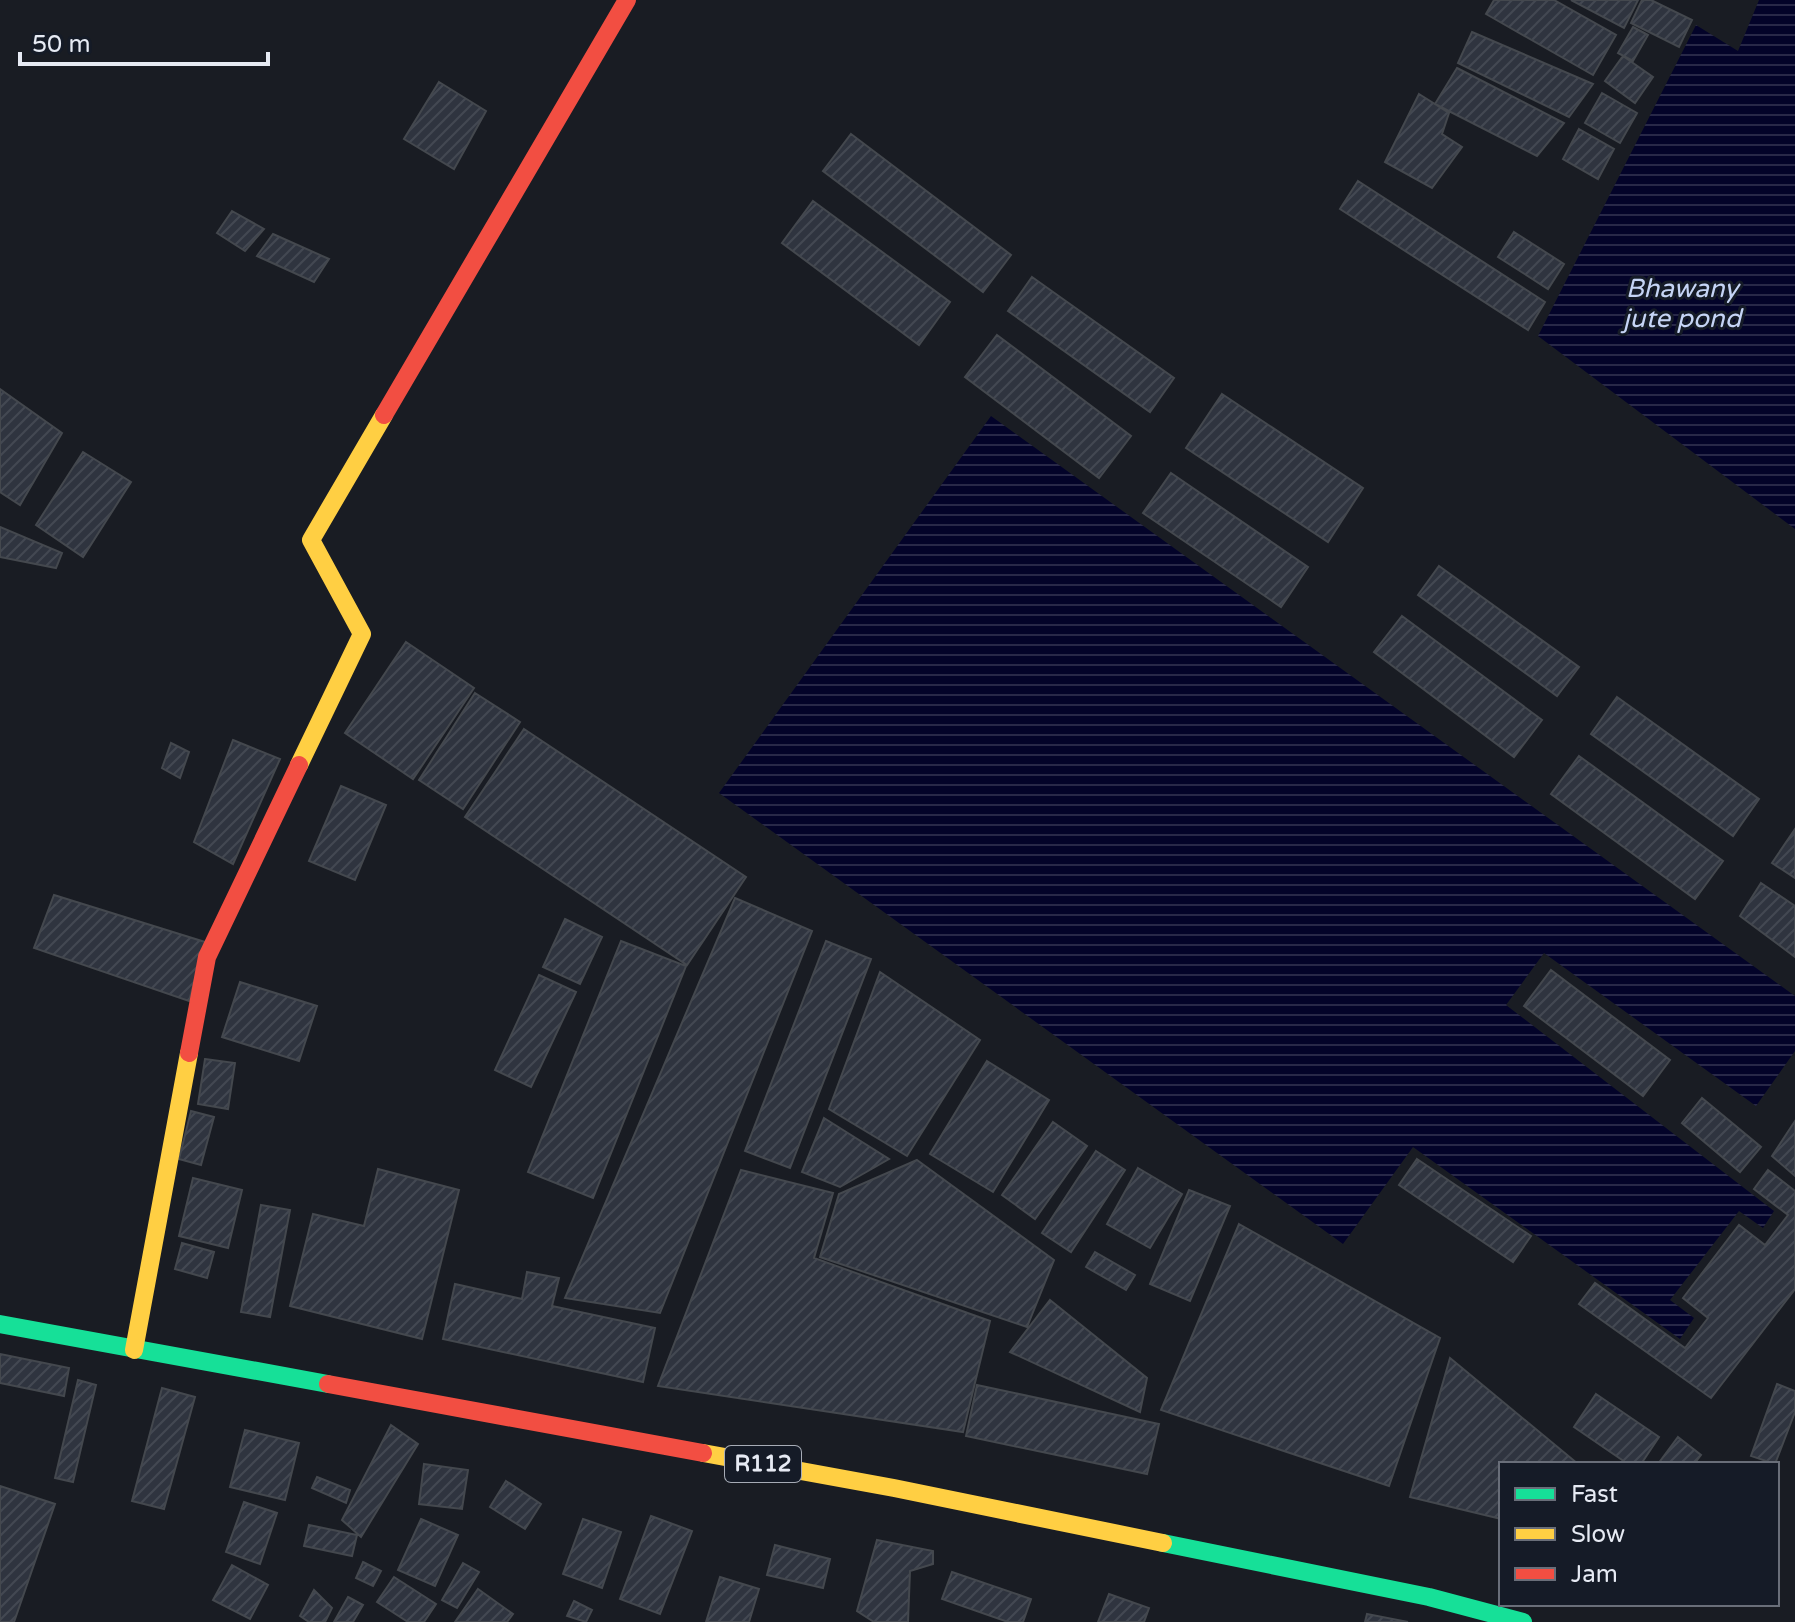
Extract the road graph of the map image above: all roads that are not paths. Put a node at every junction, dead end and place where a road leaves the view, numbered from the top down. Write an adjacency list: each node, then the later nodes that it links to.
1 (627, 0): 3 (main road)
2 (0, 1324): 3 (main road, R112)
3 (134, 1350): 4 (main road, R112)
4 (1523, 1622)

